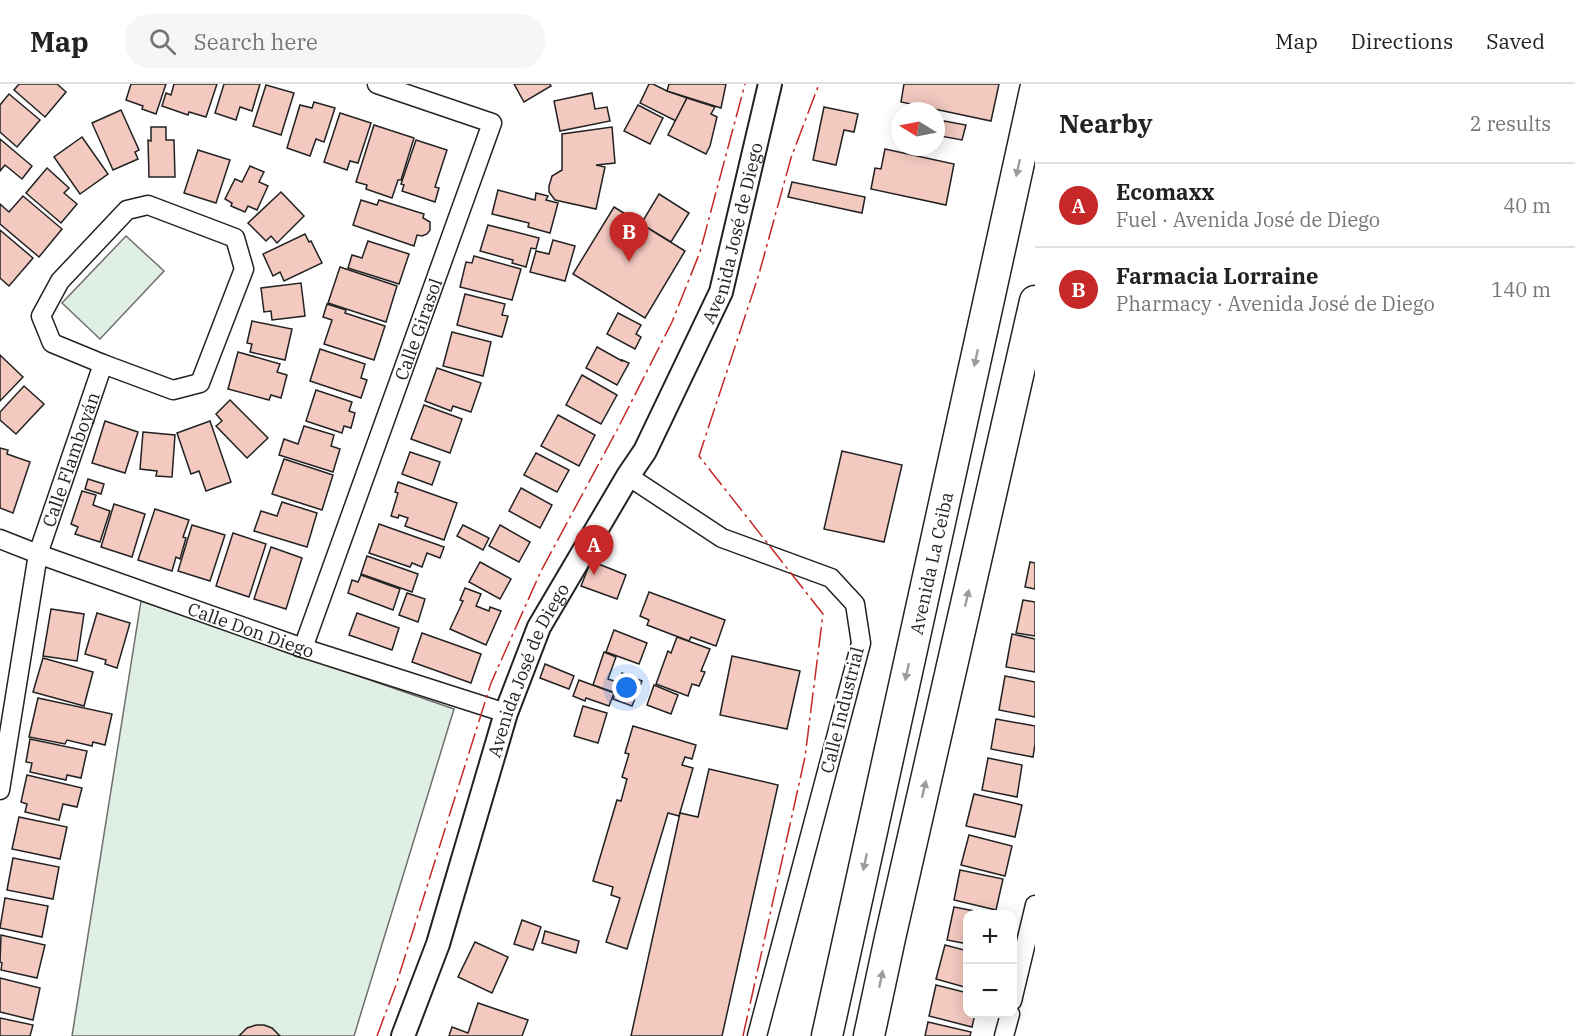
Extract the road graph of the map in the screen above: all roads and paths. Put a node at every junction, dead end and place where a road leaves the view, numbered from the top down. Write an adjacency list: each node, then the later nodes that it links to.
1 (378, 84): 9 (street, Calle Girasol)
2 (770, 84): 6 (street, Avenida José de Diego)
3 (1035, 90): 17 (highway, Avenida La Ceiba, one-way to 17)
4 (1035, 301): 18 (highway, one-way to 4)
5 (103, 364): 5 (street); 8 (street, Calle Flamboyán)
6 (628, 476): 10 (street, Avenida José de Diego); 16 (street, Calle Industrial)
7 (0, 539): 8 (street, Calle Don Diego)
8 (38, 554): 9 (street, Calle Don Diego); 11 (street, Calle Flamboyán)
9 (303, 648): 10 (street, Calle Don Diego)
10 (506, 713): 15 (street, Avenida José de Diego)
11 (0, 790)
12 (1035, 905): 13 (street)
13 (1017, 980)
14 (1009, 1018): 19 (street)
15 (403, 1036)
16 (757, 1036)
17 (827, 1036)
18 (869, 1036)
19 (1004, 1036)

